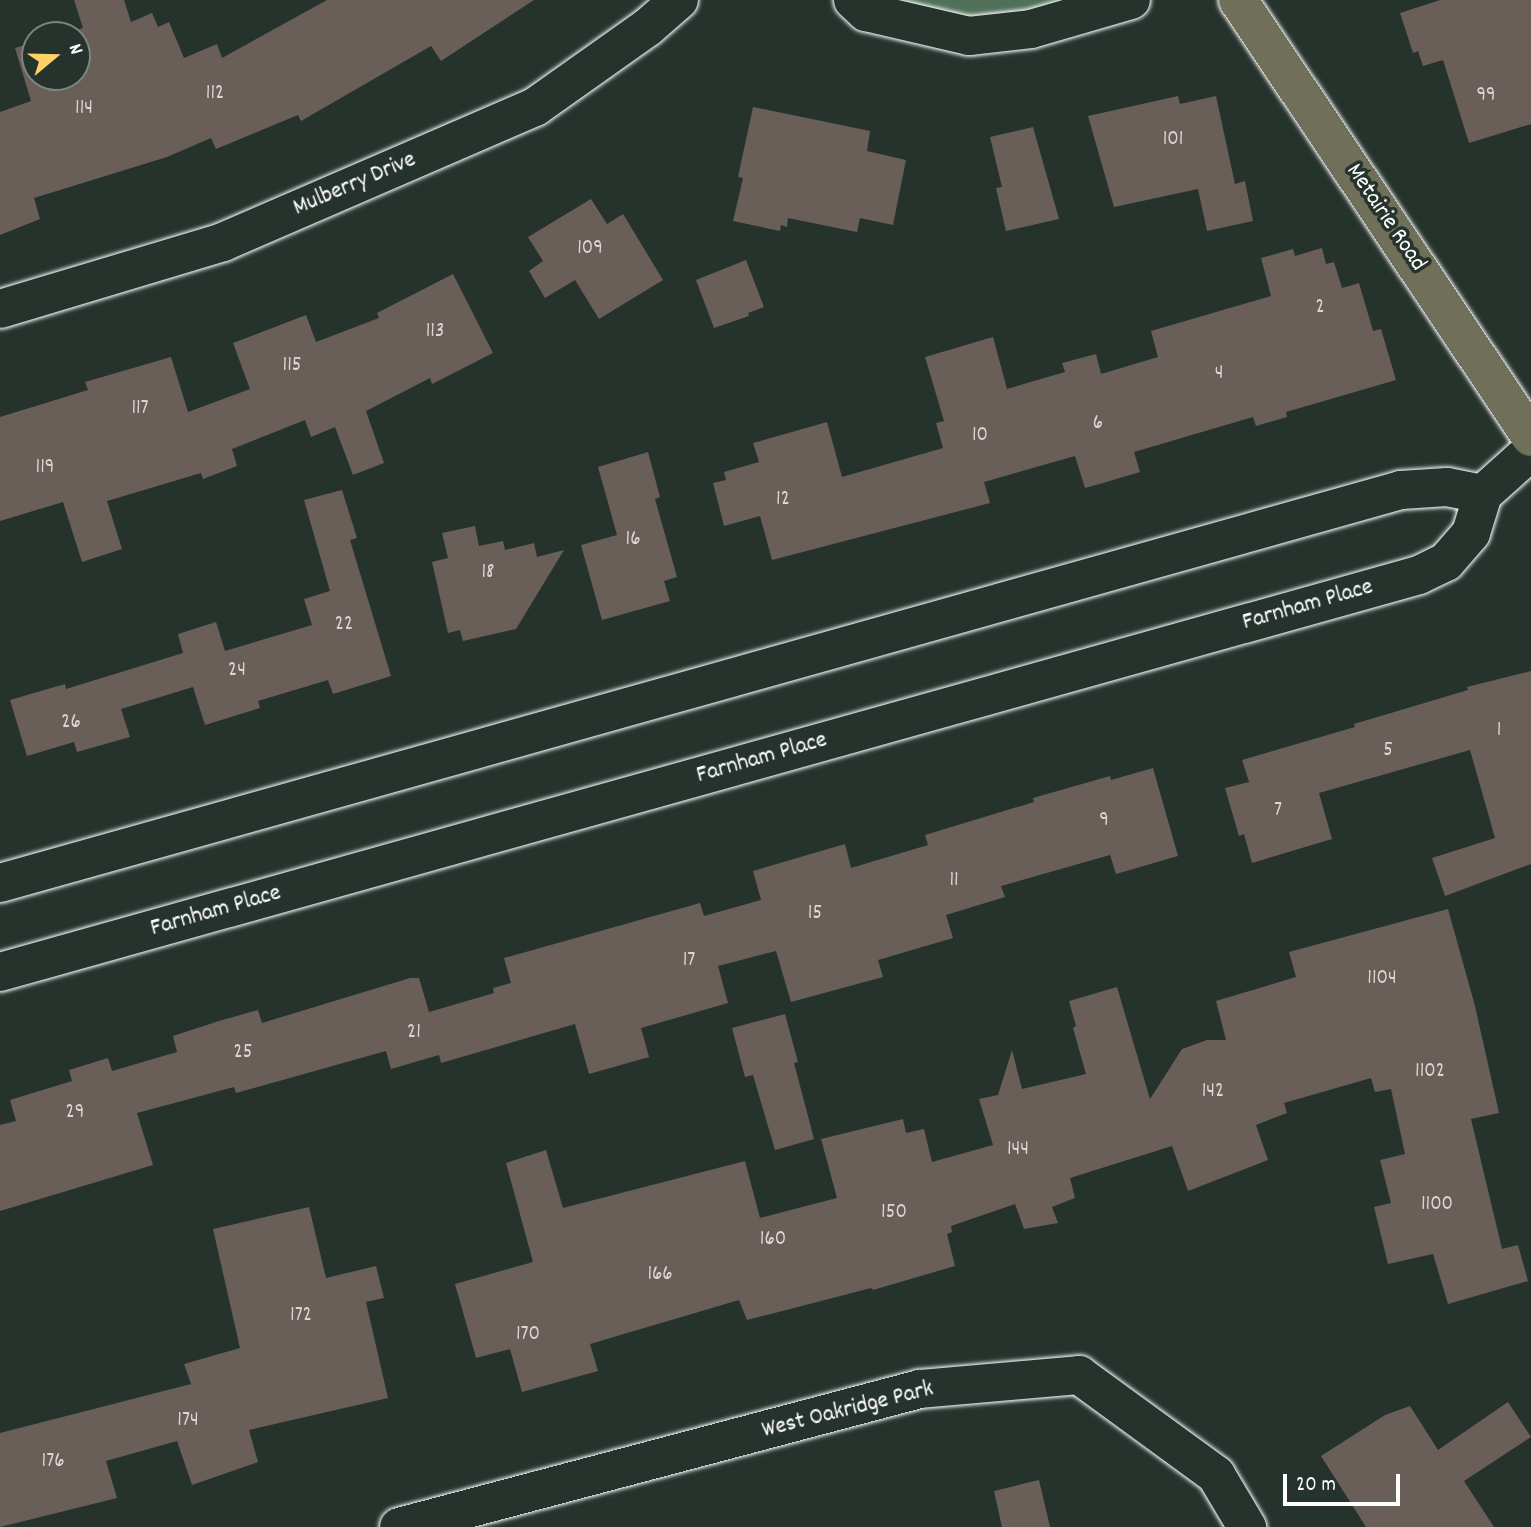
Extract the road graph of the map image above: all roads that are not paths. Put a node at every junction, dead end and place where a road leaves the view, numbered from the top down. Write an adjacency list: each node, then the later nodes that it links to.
1 (679, 0): 5 (street, Mulberry Drive)
2 (853, 0): 3 (street)
3 (1131, 0)
4 (1238, 0): 6 (main road, Metairie Road)
5 (0, 309)
6 (1531, 437)
7 (1531, 451): 8 (street, Farnham Place)
8 (1483, 495): 9 (street); 10 (street, Farnham Place)
9 (0, 883)
10 (0, 972)
11 (399, 1527): 12 (street, West Oakridge Park)
12 (1247, 1527)

